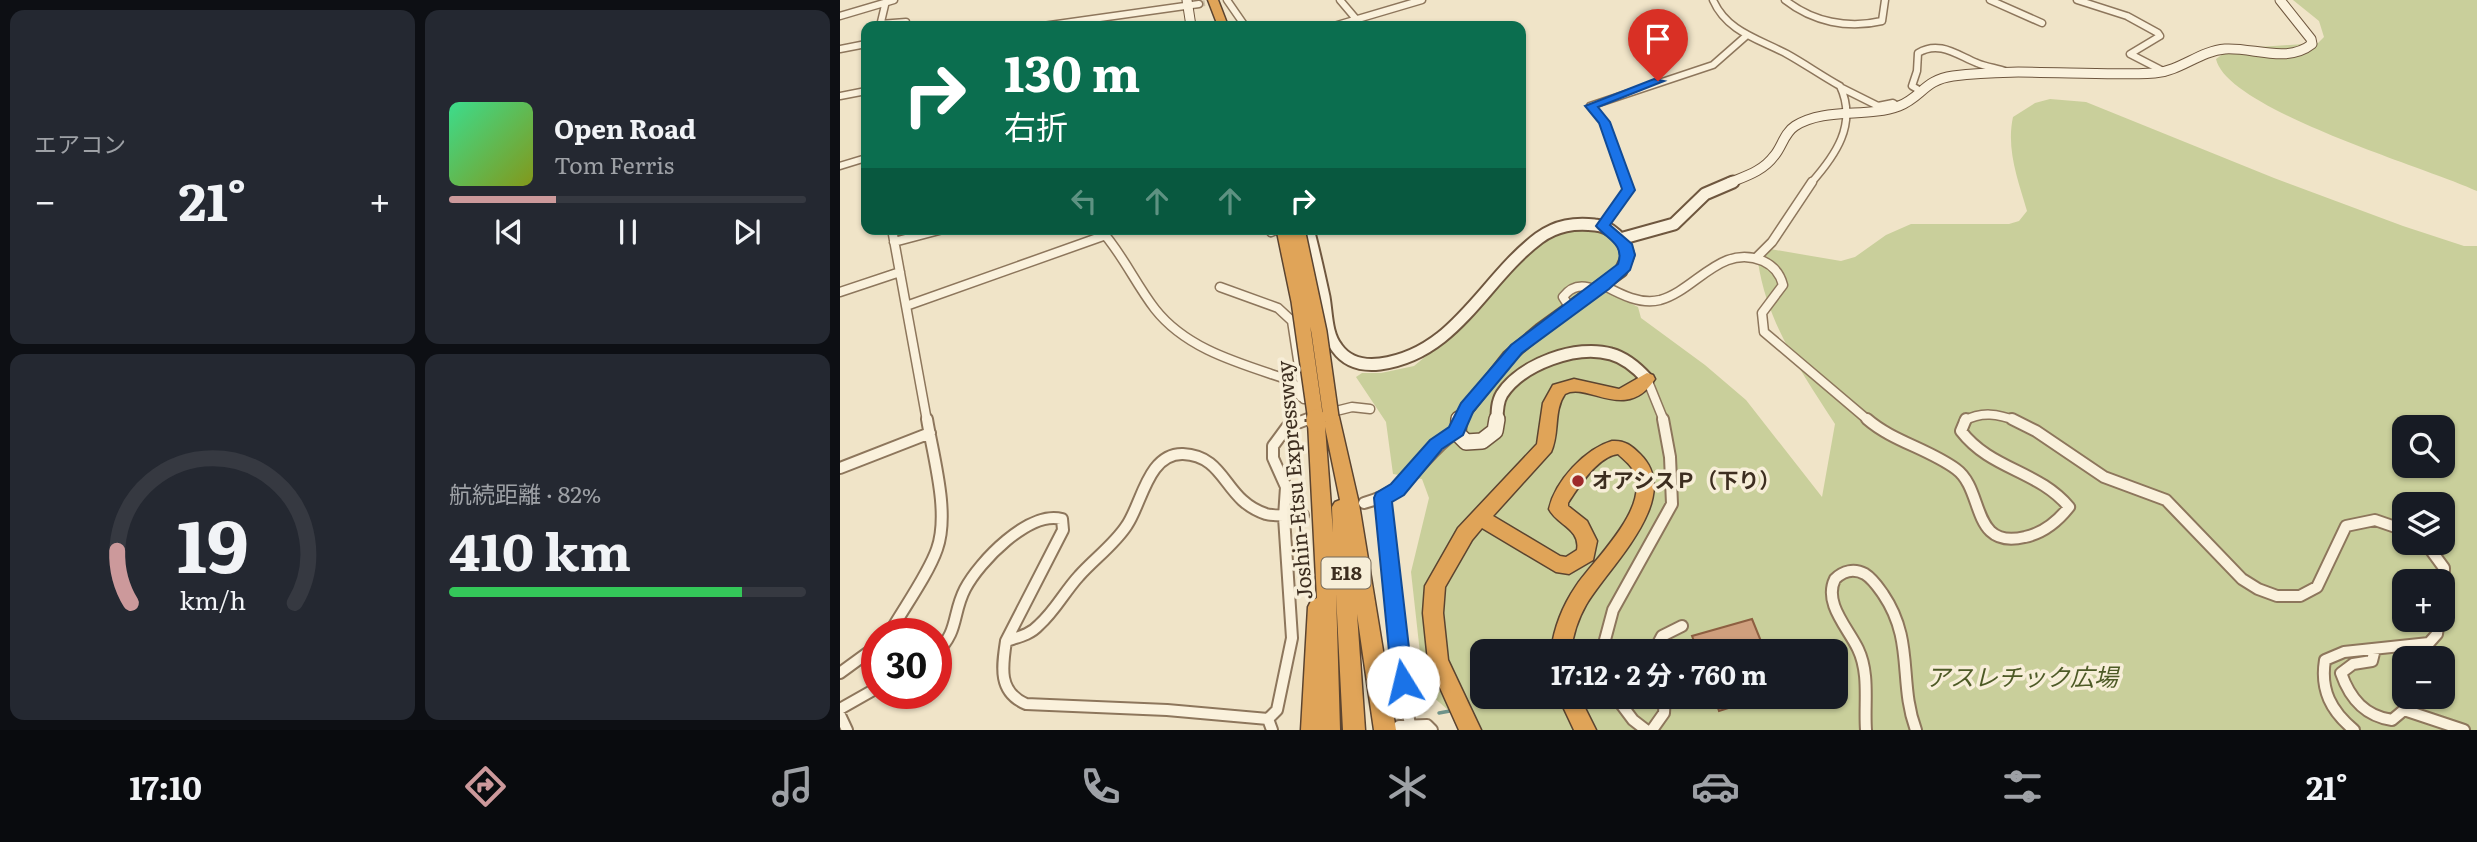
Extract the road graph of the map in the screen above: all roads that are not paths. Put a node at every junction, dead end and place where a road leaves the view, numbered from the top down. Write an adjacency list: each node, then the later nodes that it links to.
1 (894, 0): 12 (street)
2 (1213, 0): 20 (highway)
3 (1227, 0): 21 (street)
4 (1340, 0): 22 (street)
5 (1422, 0): 23 (street)
6 (1713, 0): 25 (street)
7 (1785, 0): 8 (street)
8 (1885, 0)
9 (1990, 0): 24 (street)
10 (2077, 0): 28 (street)
11 (2280, 0): 28 (street)
12 (885, 1): 15 (street); 16 (street)
13 (1201, 2): 14 (street); 19 (highway)
14 (1187, 3): 17 (street); 18 (street)
15 (840, 16)
16 (881, 21)
17 (1075, 21)
18 (1190, 21)
19 (1210, 21)
20 (1221, 21)
21 (1242, 21)
22 (1359, 21)
23 (1366, 21)
24 (2042, 23)
25 (1746, 36): 30 (street); 38 (street)
26 (861, 45): 27 (street)
27 (840, 49)
28 (2165, 72): 29 (street)
29 (2007, 73): 31 (street); 31 (street)
30 (1842, 88): 34 (street); 35 (street)
31 (1919, 90): 34 (street)
32 (861, 92): 33 (street)
33 (840, 96)
34 (1898, 106): 35 (street)
35 (1844, 115): 46 (street); 48 (street)
36 (861, 160): 37 (street)
37 (840, 166)
38 (1602, 226): 45 (street); 46 (street)
39 (893, 235): 47 (street)
40 (920, 235): 47 (street)
41 (1095, 235): 53 (street)
42 (1107, 235): 55 (street)
43 (1285, 235): 57 (highway, Joshin-Etsu Expressway / E18, bridge)
44 (1298, 235): 57 (highway, Joshin-Etsu Expressway / E18, bridge)
45 (1309, 235)
46 (1620, 239): 51 (street)
47 (894, 242): 49 (street)
48 (1756, 258): 51 (street); 67 (street)
49 (900, 272): 52 (street); 53 (street)
50 (1220, 287): 55 (street)
51 (1600, 288): 58 (street)
52 (840, 292)
53 (906, 306): 59 (street)
54 (1647, 379): 58 (street); 66 (highway); 73 (street)
55 (1304, 399): 57 (street)
56 (1370, 409): 57 (street)
57 (1330, 416): 61 (highway, Joshin-Etsu Expressway / E18); 65 (street); 86 (highway); 90 (highway, Joshin-Etsu Expressway / E18)
58 (1457, 431): 62 (street)
59 (930, 433): 60 (street); 68 (street)
60 (840, 468)
61 (1322, 492): 88 (highway); 89 (highway, Joshin-Etsu Expressway / E18)
62 (1383, 498): 63 (street); 86 (street)
63 (1364, 503)
64 (1303, 515): 65 (street)
65 (1284, 517): 75 (street); 85 (street)
66 (1480, 517): 72 (highway); 92 (highway)
67 (2392, 526)
68 (898, 618)
69 (1682, 626): 74 (street)
70 (2437, 632): 76 (street)
71 (952, 639): 75 (street)
72 (1563, 639)
73 (1605, 639)
74 (1660, 639)
75 (1006, 641): 85 (street)
76 (2375, 649): 98 (street); 99 (street)
77 (861, 658): 78 (street)
78 (840, 673)
79 (861, 697): 80 (street)
80 (840, 709)
81 (1574, 709): 93 (highway)
82 (1625, 709): 94 (street)
83 (1664, 709): 95 (street)
84 (840, 715): 87 (street)
85 (1270, 724)
86 (1398, 727): 91 (street)
87 (847, 730)
88 (1312, 730)
89 (1329, 730)
90 (1354, 730)
91 (1432, 730)
92 (1469, 730)
93 (1585, 730)
94 (1646, 730)
95 (1652, 730)
96 (1866, 730): 97 (street)
97 (1916, 730)
98 (2354, 730)
99 (2464, 730)

